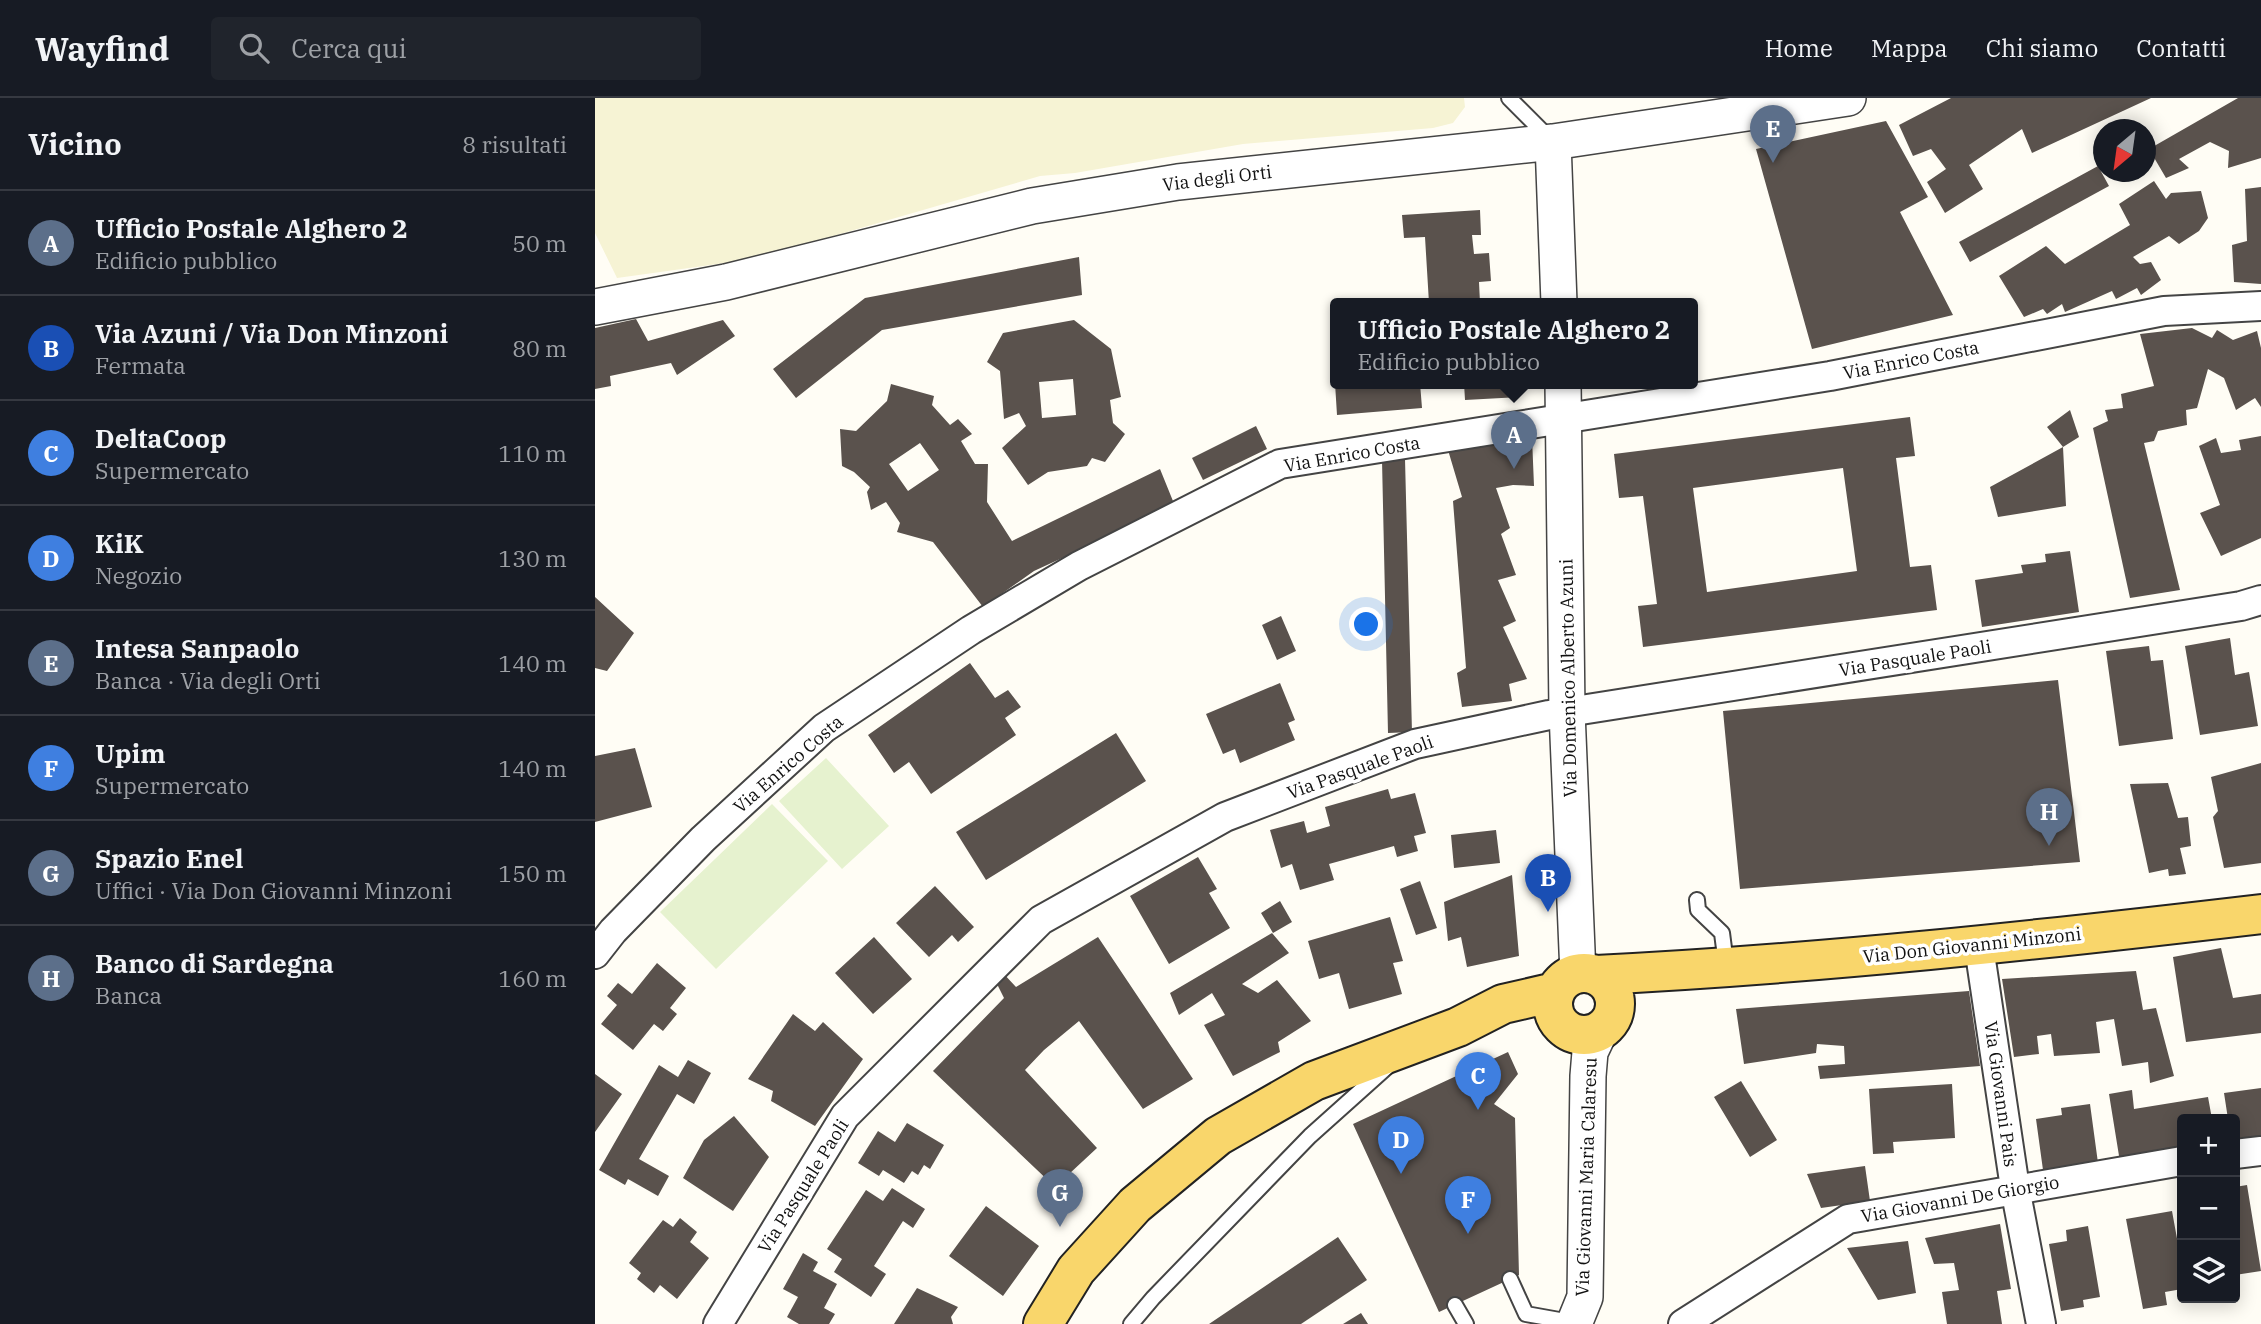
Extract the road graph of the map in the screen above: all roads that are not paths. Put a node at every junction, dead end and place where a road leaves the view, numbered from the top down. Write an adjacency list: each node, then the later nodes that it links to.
1 (1509, 98): 3 (lane)
2 (1848, 98): 3 (street, Via degli Orti)
3 (1553, 142): 4 (street); 6 (street, Via degli Orti)
4 (1559, 298)
5 (2261, 306): 8 (street, Via Enrico Costa)
6 (595, 307)
7 (1563, 389): 8 (street, Via Domenico Alberto Azuni)
8 (1564, 419): 10 (street, Via Domenico Alberto Azuni); 14 (street, Via Enrico Costa)
9 (2261, 600): 10 (street, Via Pasquale Paoli)
10 (1567, 712): 16 (street, Via Domenico Alberto Azuni); 25 (street, Via Pasquale Paoli)
11 (1697, 900): 15 (lane)
12 (2261, 914): 13 (main road, Via Don Giovanni Minzoni)
13 (1979, 947): 15 (main road, Via Don Giovanni Minzoni); 21 (street, Via Giovanni Pais)
14 (595, 954)
15 (1726, 967): 16 (main road, Via Don Giovanni Minzoni)
16 (1582, 1008): 17 (main road, Via Don Giovanni Minzoni); 24 (street, Via Giovanni Maria Calaresu)
17 (1410, 1046): 26 (main road, Via Don Giovanni Minzoni); 27 (lane)
18 (2261, 1151): 19 (street)
19 (2240, 1153)
20 (2177, 1162): 21 (street, Via Giovanni De Giorgio)
21 (2015, 1188): 29 (street, Via Giovanni De Giorgio); 30 (street, Via Giovanni Pais)
22 (1510, 1279): 24 (lane)
23 (1455, 1305): 28 (lane)
24 (1568, 1323)
25 (718, 1324)
26 (1042, 1324)
27 (1131, 1324)
28 (1466, 1324)
29 (1683, 1324)
30 (2041, 1324)

